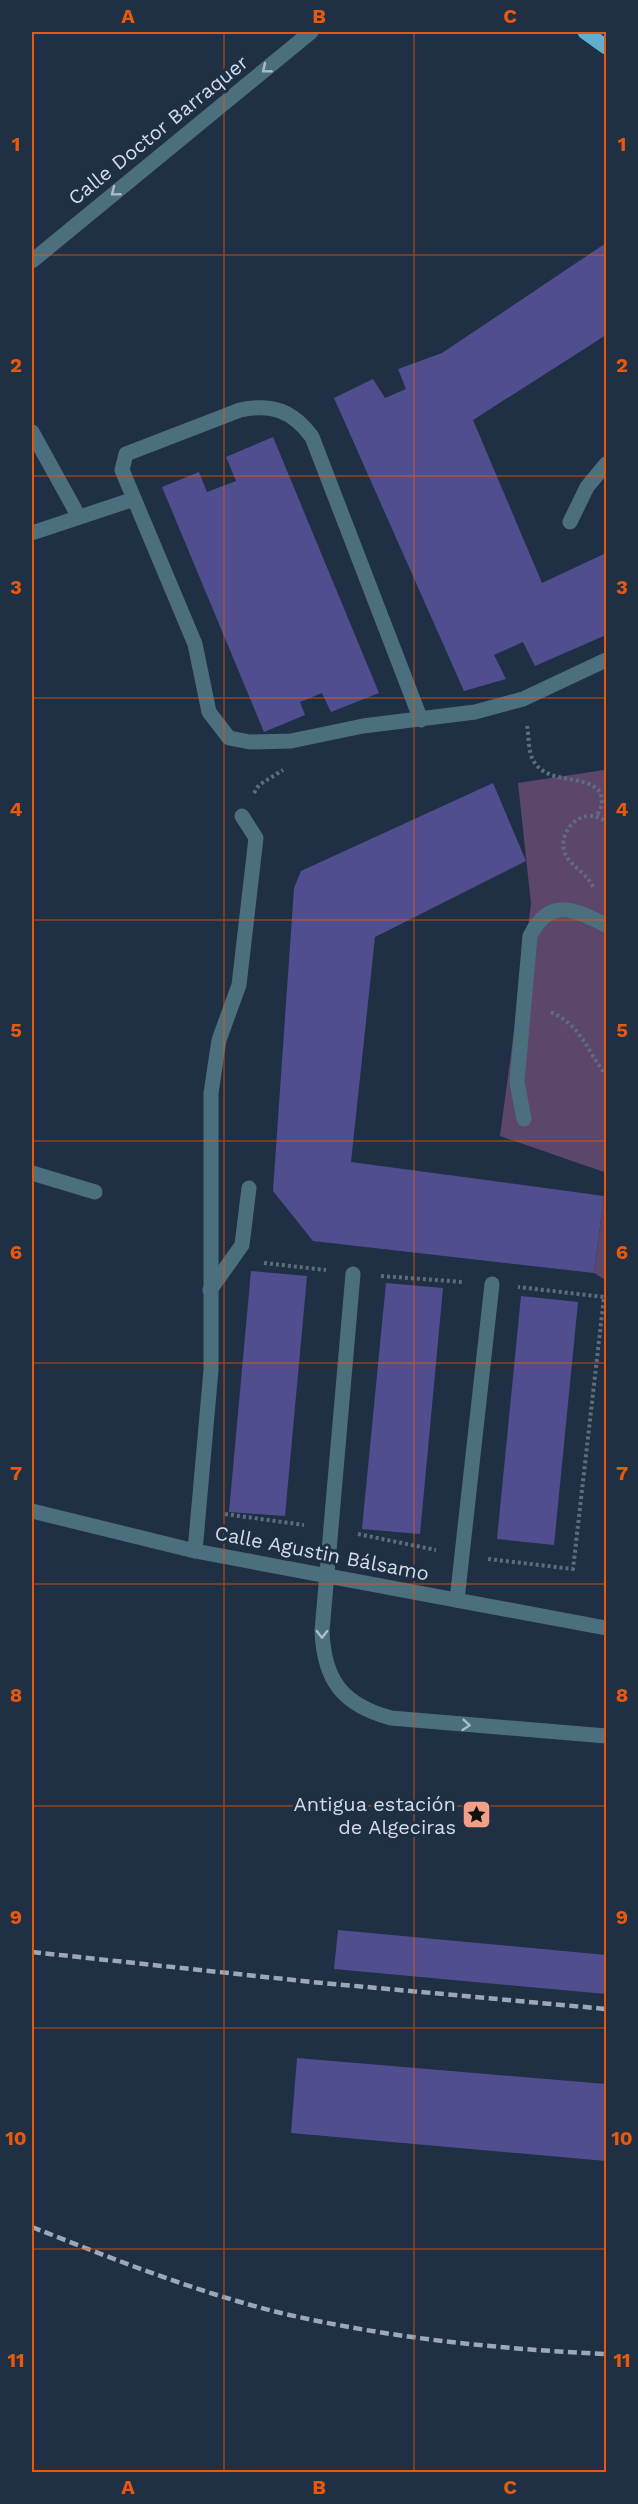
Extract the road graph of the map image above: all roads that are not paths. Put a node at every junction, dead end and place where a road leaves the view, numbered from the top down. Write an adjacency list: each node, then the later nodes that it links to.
1 (311, 32): 4 (street, Calle Doctor Barraquer, one-way to 4)
2 (585, 32): 3 (main road)
3 (606, 47)
4 (32, 261)
5 (32, 432): 8 (street)
6 (606, 464): 9 (street)
7 (134, 499): 8 (street); 12 (street); 12 (street)
8 (79, 517): 10 (street)
9 (570, 522)
10 (32, 533)
11 (606, 660): 12 (street)
12 (421, 720)
13 (242, 816): 21 (street)
14 (606, 925): 15 (street)
15 (524, 1119)
16 (32, 1173): 18 (street)
17 (249, 1188): 21 (street)
18 (95, 1192)
19 (353, 1274): 24 (street)
20 (492, 1284): 25 (street)
21 (210, 1290): 23 (street)
22 (32, 1511): 23 (street, Calle Agustin Bálsamo)
23 (195, 1551): 24 (street, Calle Agustin Bálsamo)
24 (327, 1576): 25 (street, Calle Agustin Bálsamo); 27 (street, one-way to 27)
25 (457, 1600): 26 (street, Calle Agustin Bálsamo)
26 (606, 1628)
27 (606, 1736)

